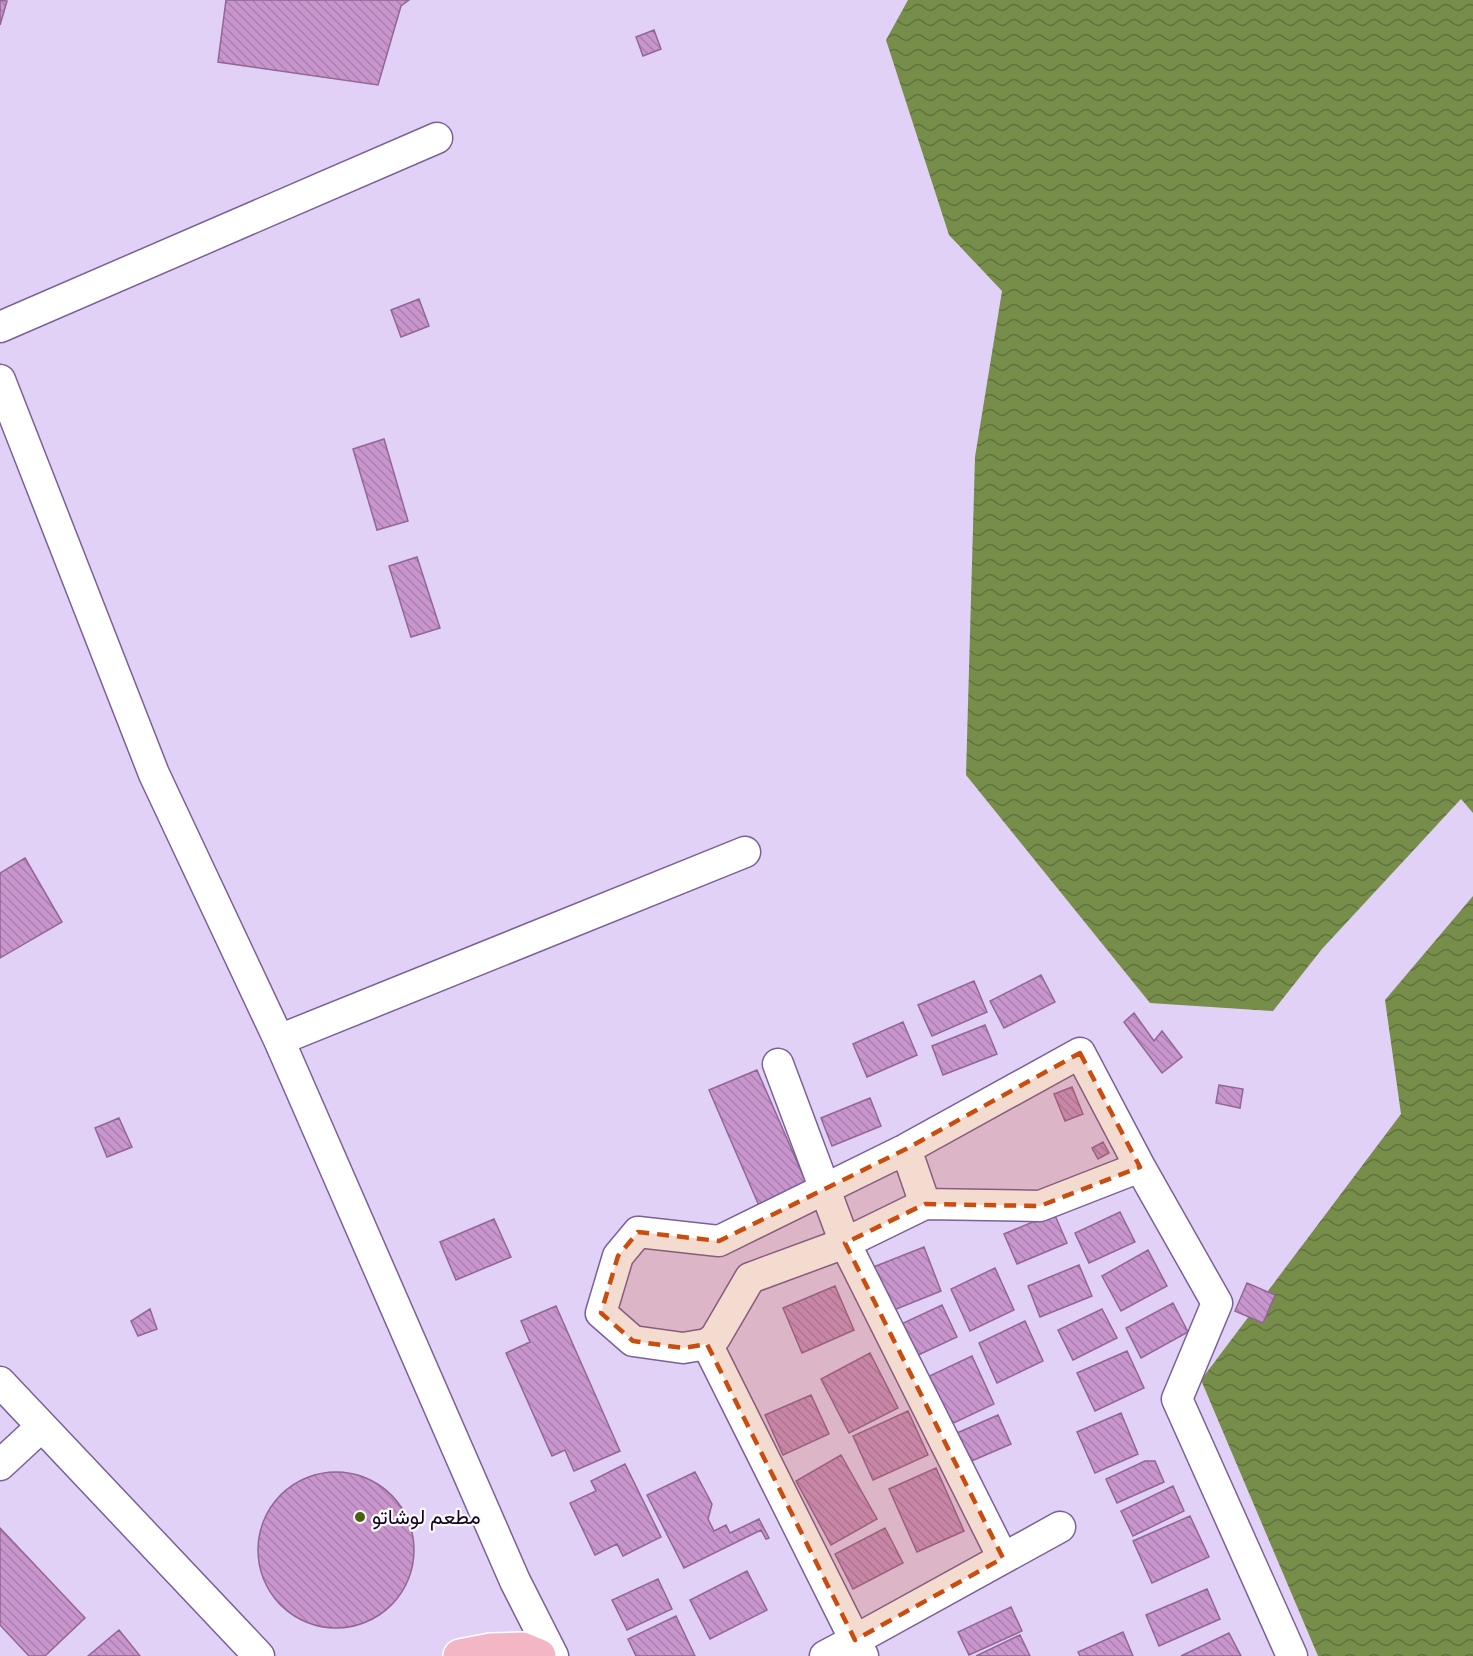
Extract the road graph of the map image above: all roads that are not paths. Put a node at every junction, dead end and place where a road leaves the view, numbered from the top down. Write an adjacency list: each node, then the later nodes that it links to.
1 (436, 138): 2 (street)
2 (0, 327)
3 (0, 380): 5 (street)
4 (745, 852): 5 (street)
5 (279, 1040): 22 (street)
6 (778, 1064): 9 (street)
7 (906, 1149): 8 (street); 9 (street); 10 (street)
8 (1140, 1167): 10 (street); 24 (street)
9 (825, 1189): 11 (street); 12 (street)
10 (925, 1203): 11 (street)
11 (845, 1243): 12 (street); 17 (street)
12 (707, 1344): 18 (street)
13 (0, 1382): 14 (street)
14 (41, 1427): 15 (street); 19 (street)
15 (0, 1465)
16 (1060, 1527): 17 (street)
17 (1003, 1558): 18 (street)
18 (859, 1648): 23 (street)
19 (259, 1656)
20 (460, 1656): 21 (main road)
21 (539, 1656)
22 (553, 1656)
23 (825, 1656)
24 (1292, 1656)

